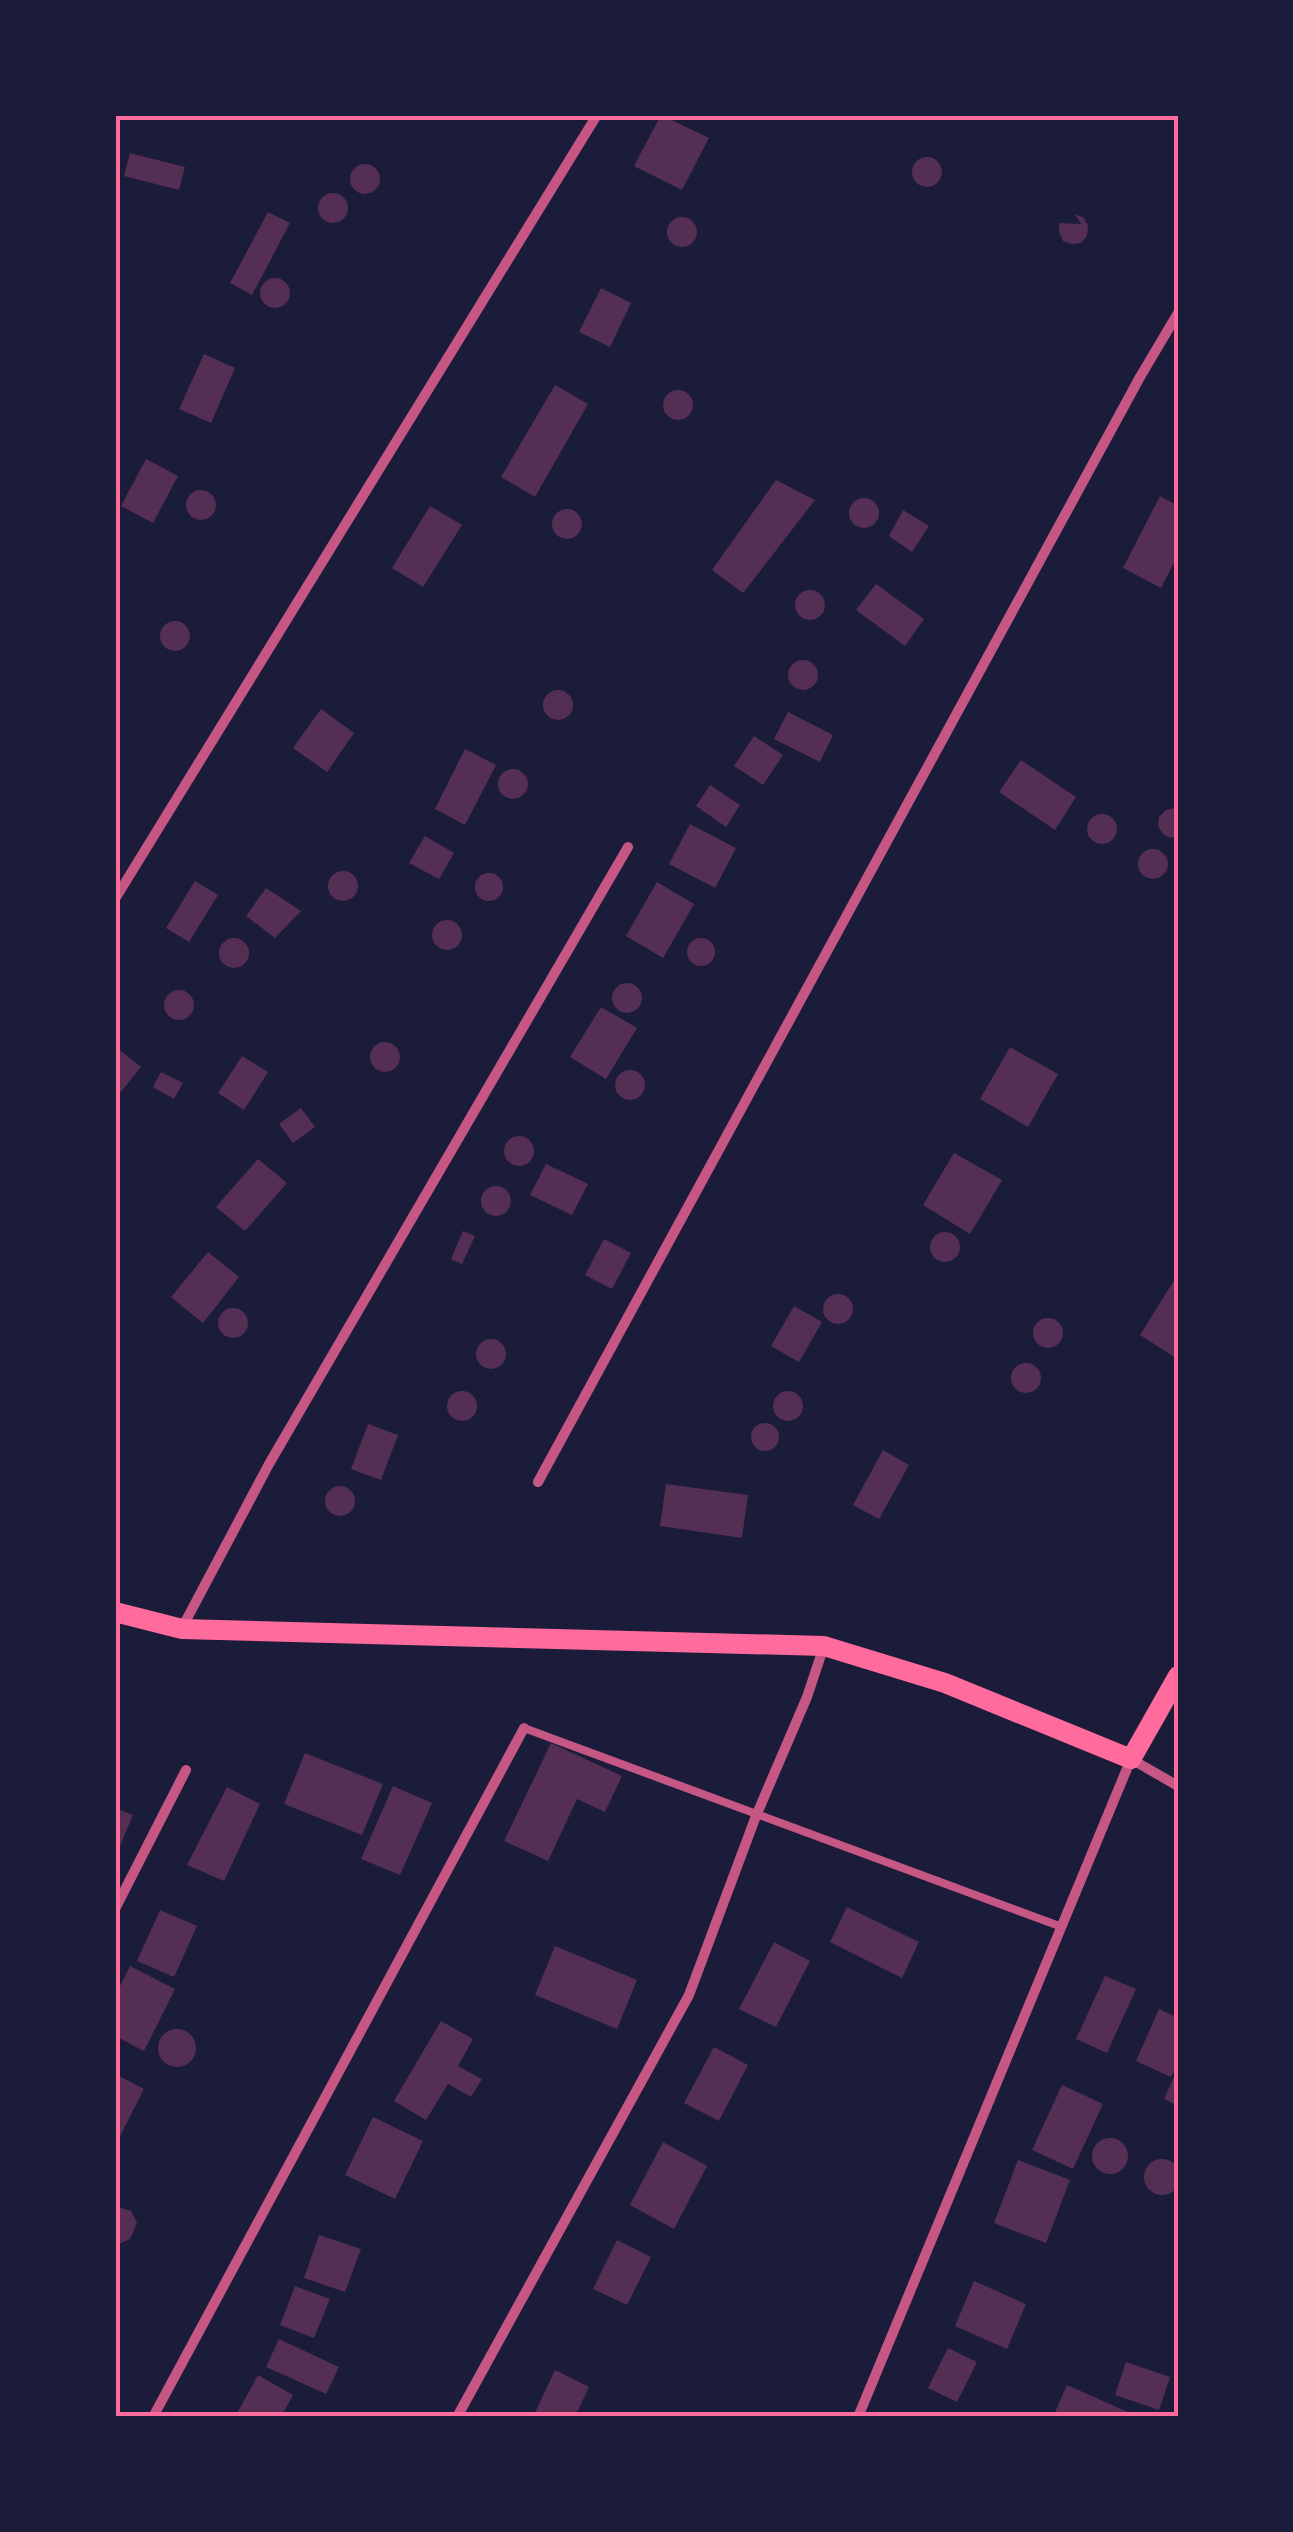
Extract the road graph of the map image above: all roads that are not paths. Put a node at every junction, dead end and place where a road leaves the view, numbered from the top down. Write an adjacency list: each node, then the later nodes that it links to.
1 (596, 115): 4 (street)
2 (1178, 314): 5 (street)
3 (628, 847): 7 (street)
4 (115, 900)
5 (538, 1482)
6 (115, 1612): 7 (main road)
7 (182, 1629): 8 (main road)
8 (824, 1646): 11 (main road); 14 (street)
9 (1178, 1676): 11 (main road)
10 (524, 1728): 14 (lane); 17 (street)
11 (1132, 1760): 13 (street); 16 (street)
12 (186, 1770): 15 (street)
13 (1178, 1786)
14 (756, 1816): 16 (lane); 18 (street)
15 (115, 1909)
16 (1062, 1927): 19 (street)
17 (153, 2417)
18 (456, 2417)
19 (858, 2417)

